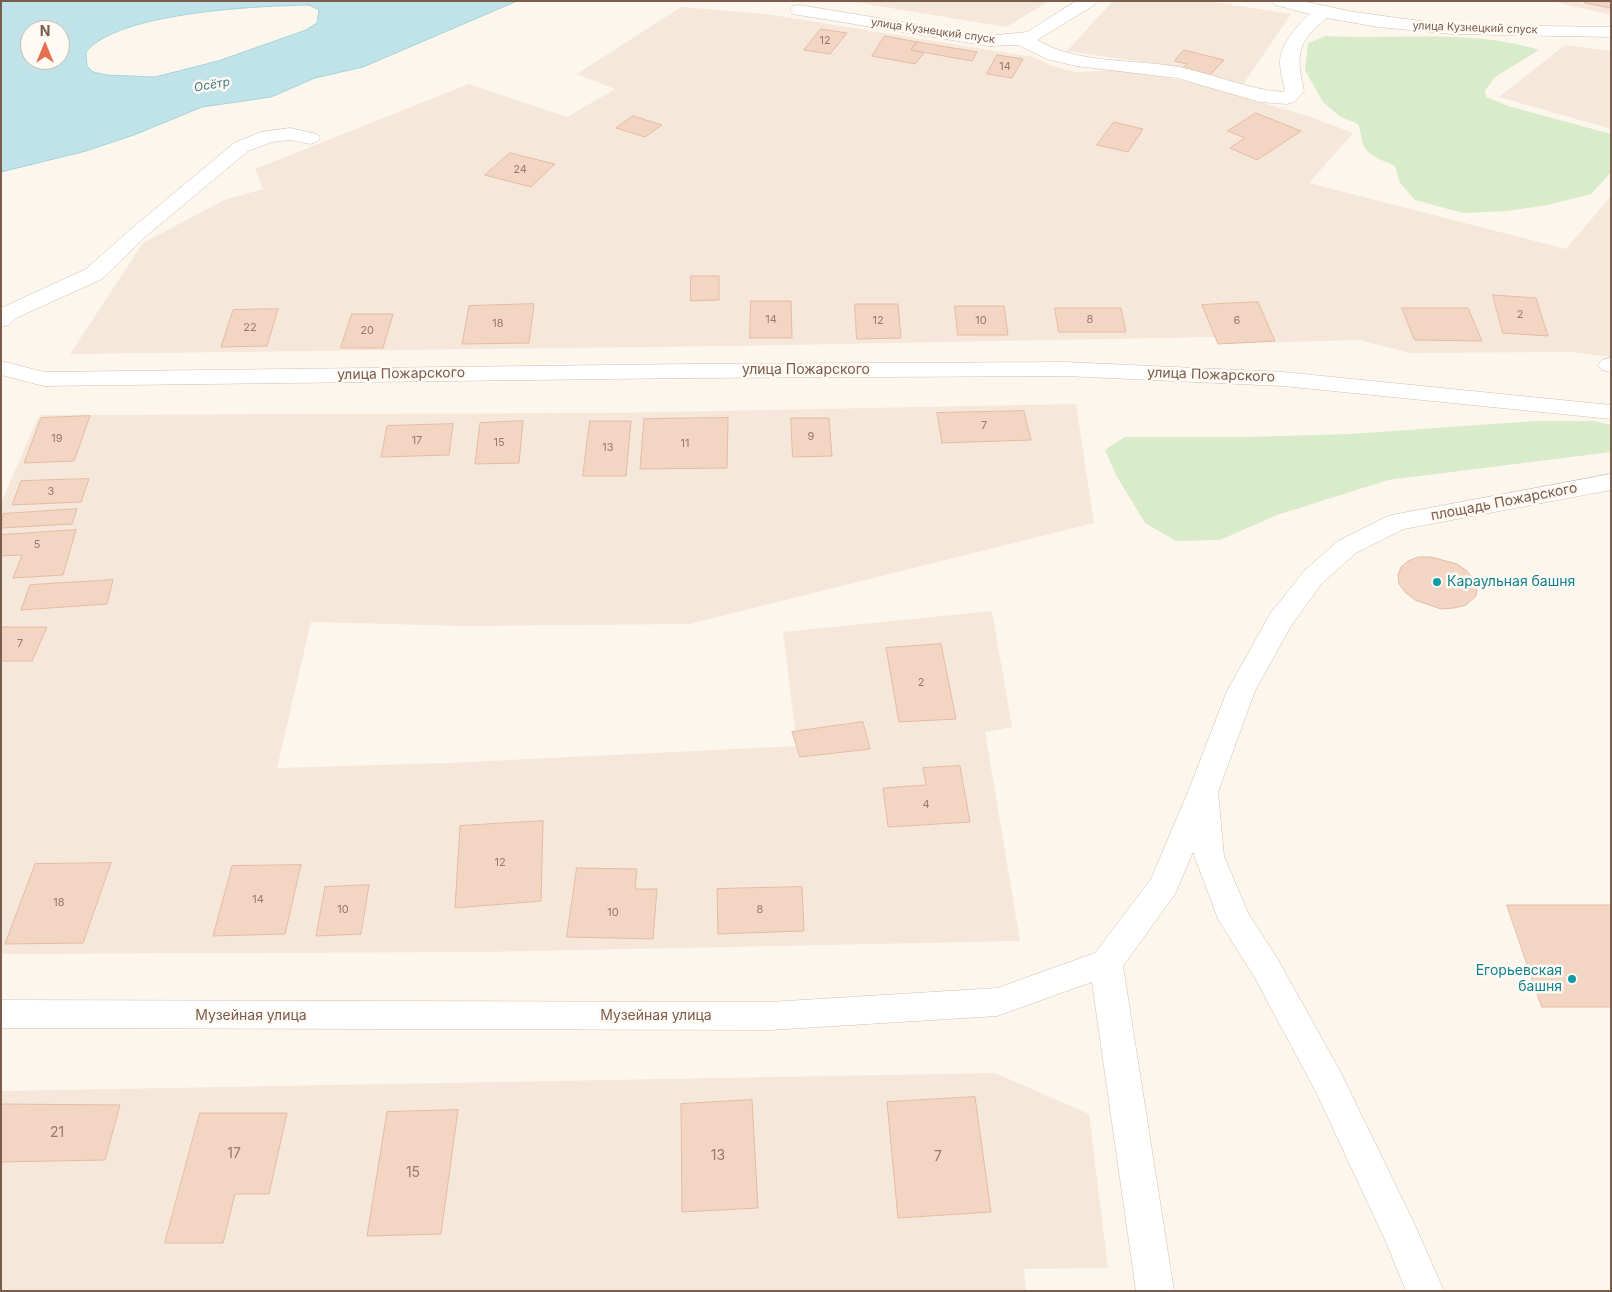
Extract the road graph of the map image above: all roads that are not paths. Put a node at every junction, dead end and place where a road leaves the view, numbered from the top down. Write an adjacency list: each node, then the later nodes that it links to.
1 (1281, 1): 4 (street, улица Кузнецкий спуск)
2 (1085, 2): 6 (street, улица Кузнецкий спуск)
3 (799, 10): 6 (street, улица Кузнецкий спуск)
4 (1322, 13): 5 (street, улица Кузнецкий спуск); 6 (street)
5 (1611, 32)
6 (1021, 39)
7 (310, 138): 8 (street)
8 (1, 320)
9 (1, 368): 10 (street, улица Пожарского)
10 (1611, 412)
11 (1611, 482): 12 (street, площадь Пожарского)
12 (1203, 792): 13 (street); 16 (street)
13 (1106, 963): 14 (street, Музейная улица); 15 (street)
14 (1, 1014)
15 (1155, 1291)
16 (1425, 1291)

